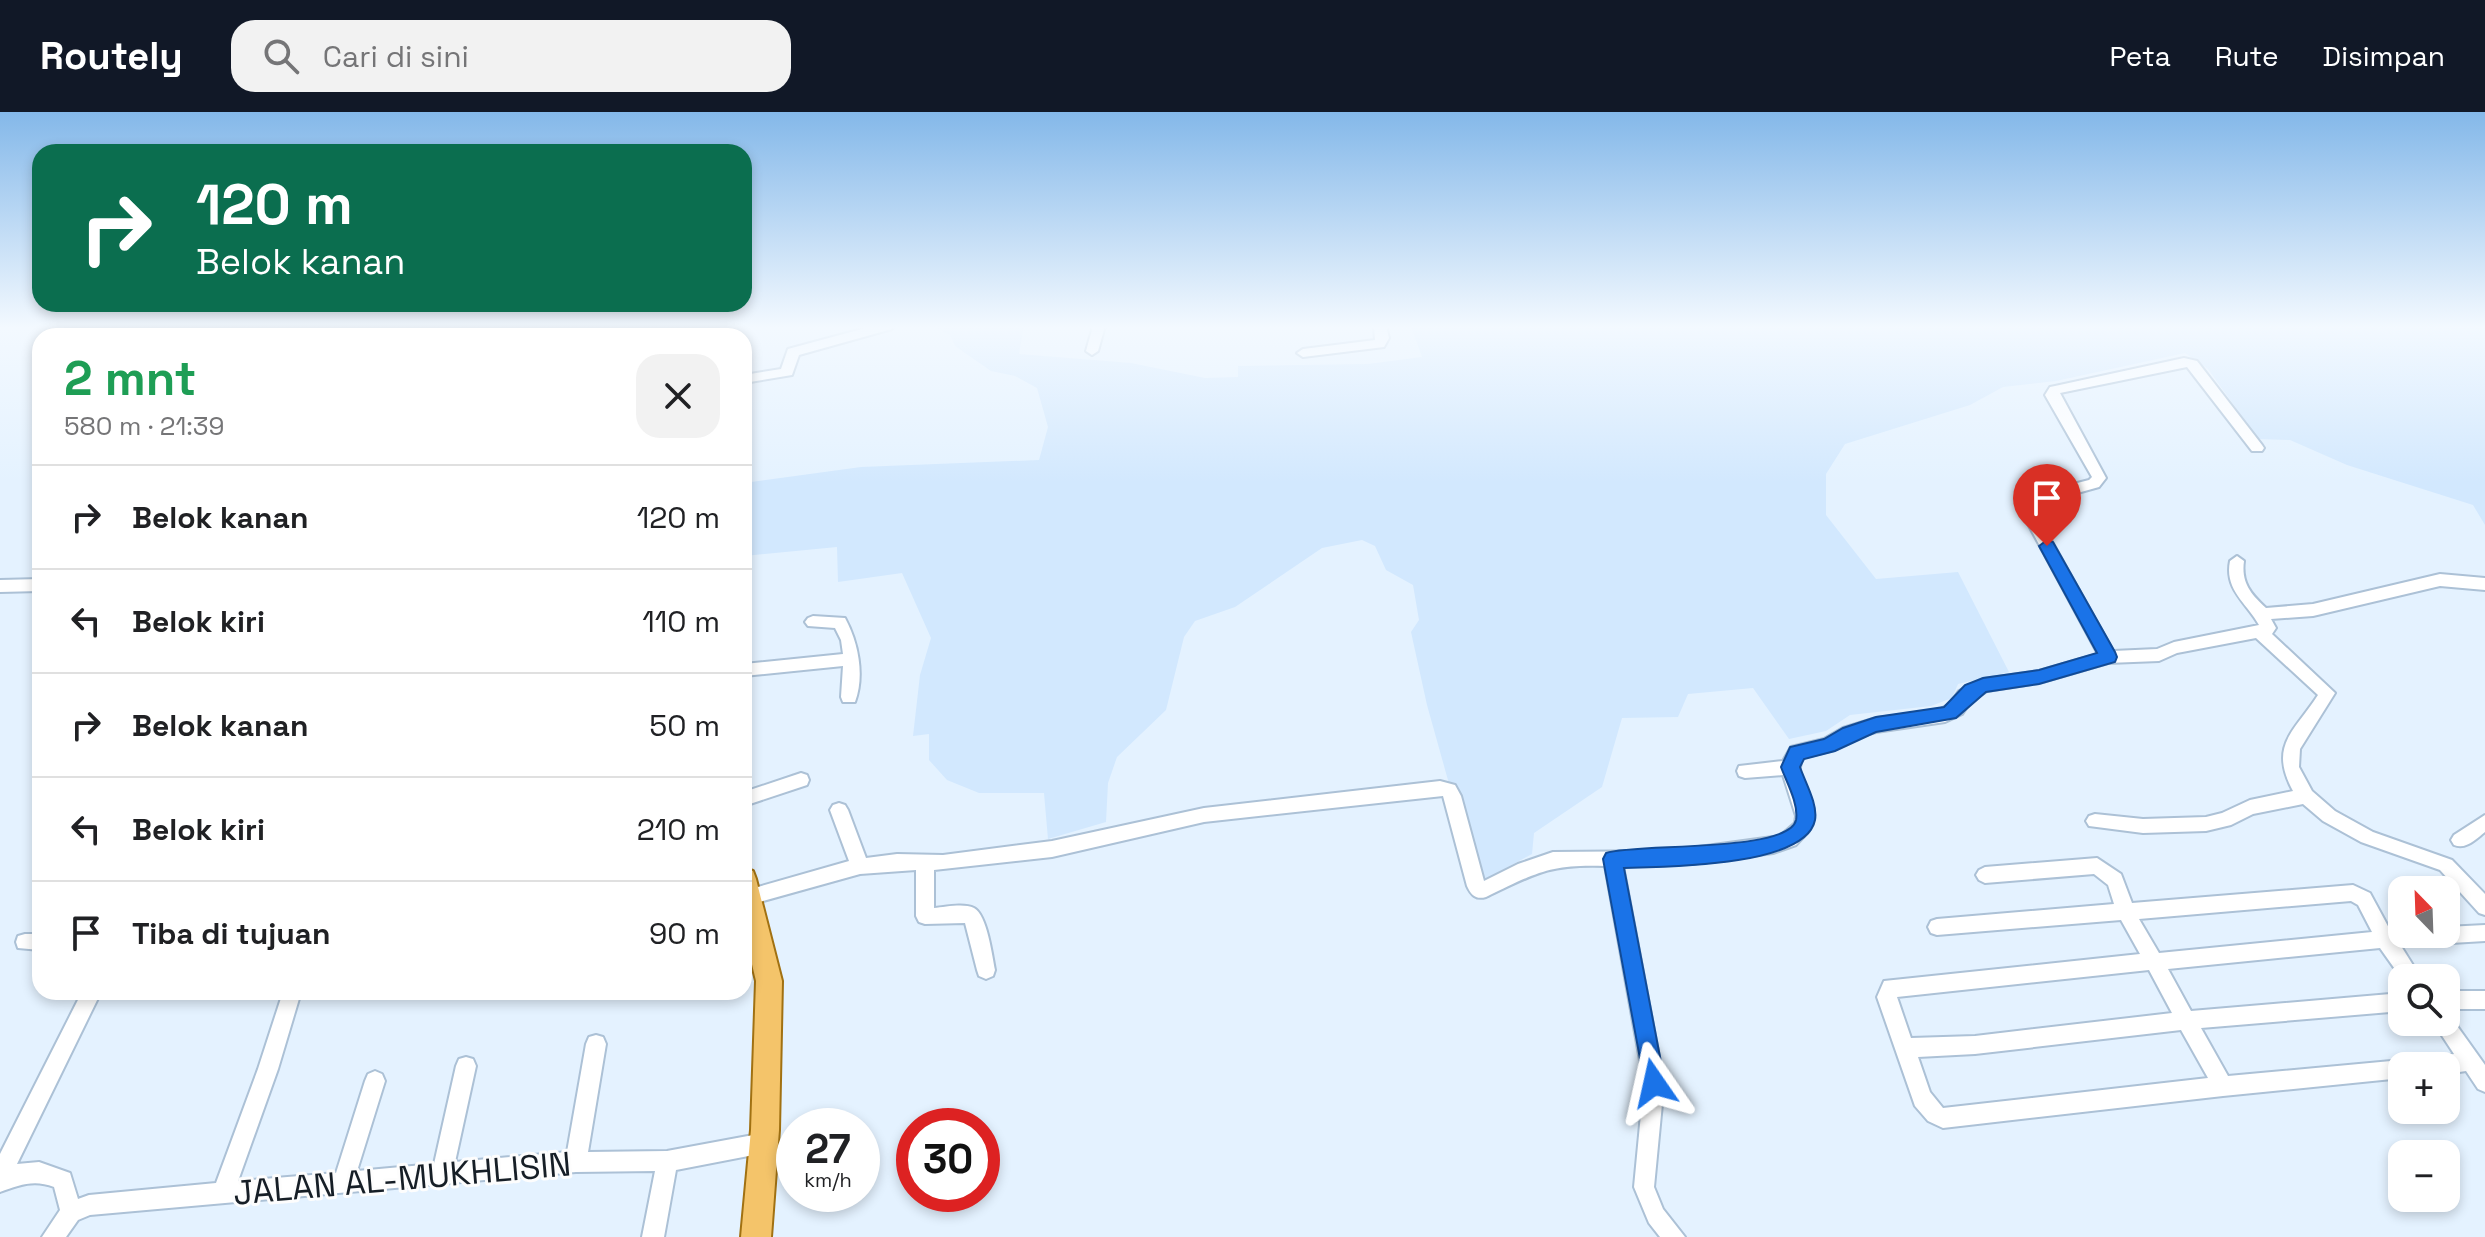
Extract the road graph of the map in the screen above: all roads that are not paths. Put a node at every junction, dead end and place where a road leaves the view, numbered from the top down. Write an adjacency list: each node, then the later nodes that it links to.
1 (2112, 378): 10 (street)
2 (2203, 378): 3 (street)
3 (2257, 448)
4 (2237, 561): 9 (street)
5 (2485, 584): 9 (street)
6 (32, 585): 7 (street)
7 (0, 586)
8 (813, 622): 11 (street)
9 (2261, 622): 10 (street); 18 (street)
10 (2108, 657): 14 (street)
11 (851, 659): 12 (street); 13 (street)
12 (752, 669)
13 (849, 697)
14 (1790, 767): 15 (street); 23 (street)
15 (1745, 771)
16 (801, 780): 17 (street)
17 (752, 796)
18 (2306, 796): 20 (street); 28 (street)
19 (839, 810): 25 (street)
20 (2095, 821)
21 (2484, 825): 22 (street)
22 (2460, 840)
23 (1613, 859): 24 (street); 65 (street)
24 (925, 863): 25 (street); 36 (street)
25 (860, 866): 27 (street)
26 (1985, 875): 30 (street)
27 (752, 887)
28 (2485, 907)
29 (752, 909): 53 (main road)
30 (2125, 910): 31 (street); 33 (street); 34 (street)
31 (1937, 927)
32 (2485, 933): 33 (street)
33 (2385, 939): 34 (street); 35 (street)
34 (2154, 962): 42 (street); 45 (street)
35 (2402, 964)
36 (986, 970)
37 (88, 1000): 57 (street)
38 (290, 1000): 60 (street)
39 (2460, 1000): 40 (street)
40 (2485, 1000)
41 (2388, 1003): 42 (street)
42 (2187, 1020): 45 (street); 52 (street)
43 (2453, 1036): 46 (street)
44 (596, 1044): 55 (street)
45 (1905, 1048): 52 (street)
46 (2470, 1061): 47 (street); 51 (street)
47 (2460, 1062)
48 (466, 1066): 56 (street)
49 (2388, 1070): 52 (street)
50 (375, 1081): 58 (street)
51 (2485, 1082)
52 (2223, 1086)
53 (764, 1143): 54 (street, JALAN AL-MUKHLISIN); 64 (main road)
54 (667, 1161): 55 (street, JALAN AL-MUKHLISIN); 63 (street)
55 (576, 1162): 56 (street, JALAN AL-MUKHLISIN)
56 (442, 1174): 58 (street, JALAN AL-MUKHLISIN)
57 (0, 1176)
58 (344, 1181): 60 (street, JALAN AL-MUKHLISIN)
59 (0, 1182): 61 (street)
60 (223, 1193): 61 (street, JALAN AL-MUKHLISIN)
61 (71, 1213): 62 (street)
62 (53, 1237)
63 (653, 1237)
64 (756, 1237)
65 (1674, 1237)

